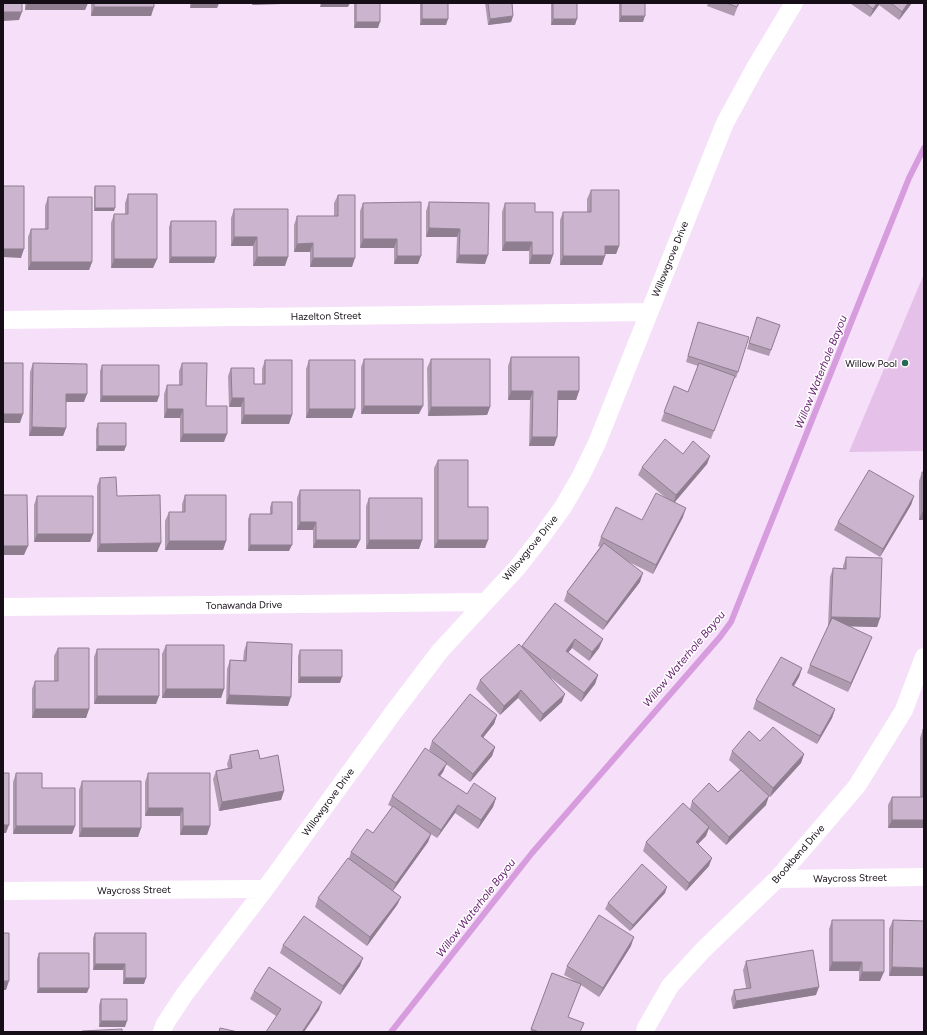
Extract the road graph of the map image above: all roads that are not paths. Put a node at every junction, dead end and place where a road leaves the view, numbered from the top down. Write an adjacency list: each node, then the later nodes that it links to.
1 (794, 3): 2 (street, Willowgrove Drive)
2 (649, 312): 3 (street, Hazelton Street); 4 (street, Willowgrove Drive)
3 (3, 320)
4 (484, 602): 5 (street, Tonawanda Drive); 9 (street, Willowgrove Drive)
5 (3, 607)
6 (924, 657): 8 (street, Brookbend Drive)
7 (924, 877): 8 (street, Waycross Street)
8 (777, 879): 12 (street, Brookbend Drive)
9 (265, 888): 10 (street, Waycross Street); 11 (street, Willowgrove Drive)
10 (3, 891)
11 (162, 1032)
12 (645, 1032)

